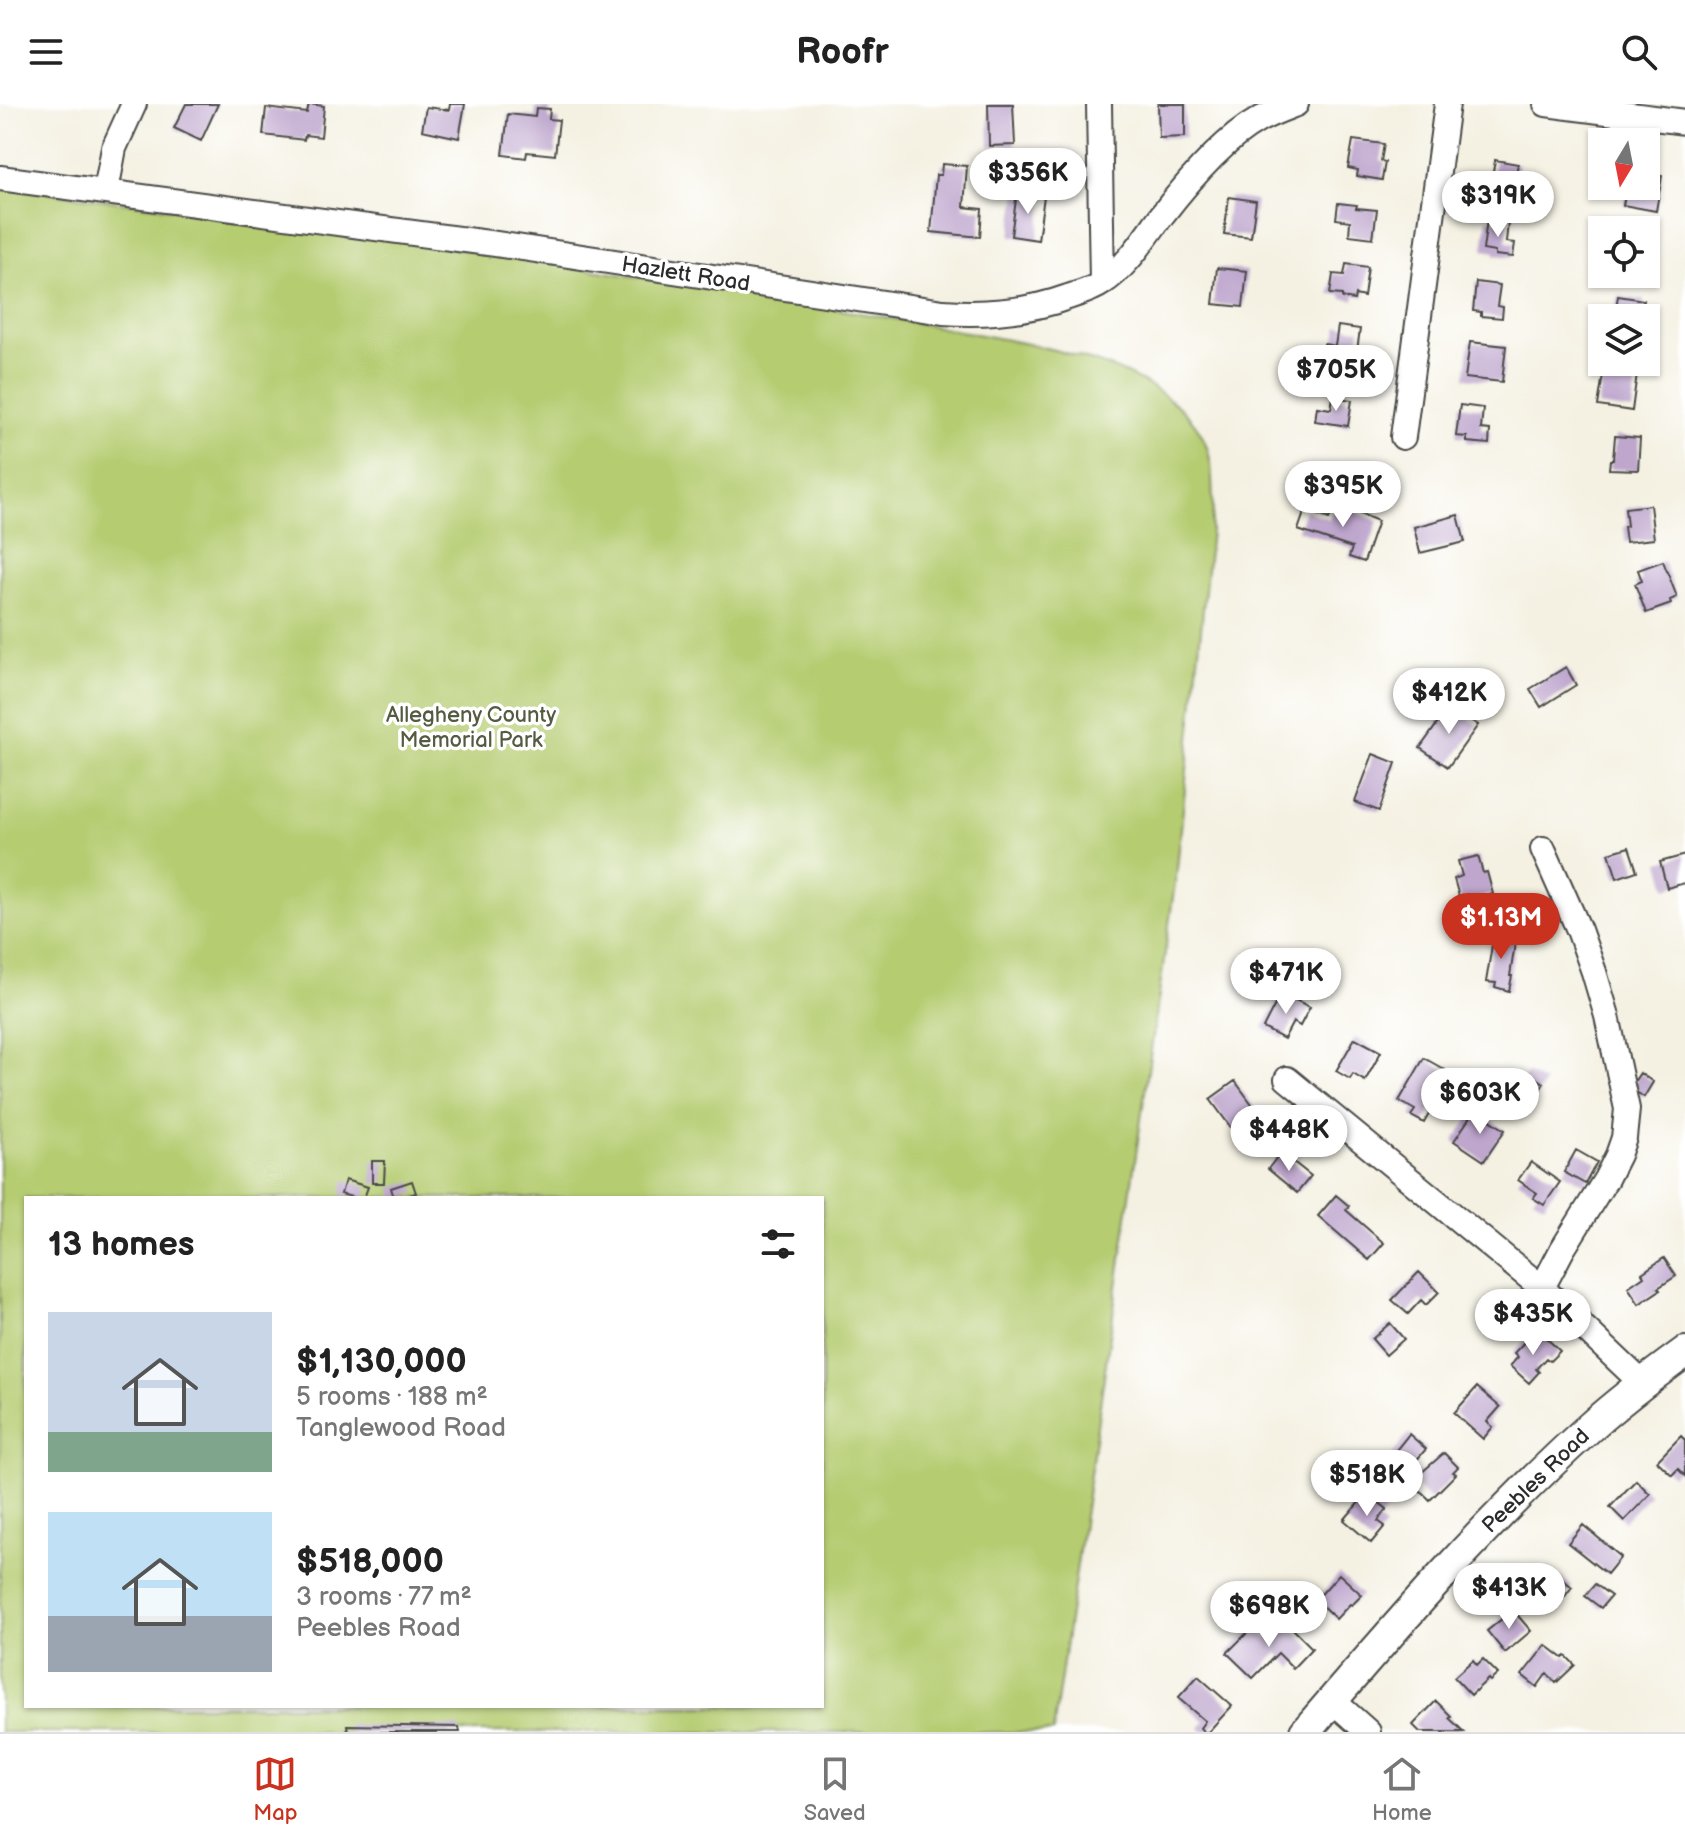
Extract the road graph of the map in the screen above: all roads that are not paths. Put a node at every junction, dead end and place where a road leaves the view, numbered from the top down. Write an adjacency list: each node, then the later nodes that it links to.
1 (134, 104): 8 (street)
2 (1099, 104): 9 (street)
3 (1296, 104): 9 (street, Hazlett Road)
4 (1447, 104): 10 (street)
5 (1546, 104): 6 (street)
6 (1685, 122)
7 (0, 178): 8 (street, Hazlett Road)
8 (106, 191): 9 (street, Hazlett Road)
9 (1102, 283)
10 (1403, 437)
11 (1543, 849): 13 (street)
12 (1287, 1079): 13 (street)
13 (1542, 1288): 15 (street)
14 (1685, 1352): 15 (main road, Peebles Road)
15 (1643, 1384): 16 (main road, Peebles Road)
16 (1332, 1700): 17 (main road, Peebles Road); 18 (street)
17 (1305, 1732)
18 (1368, 1732)

